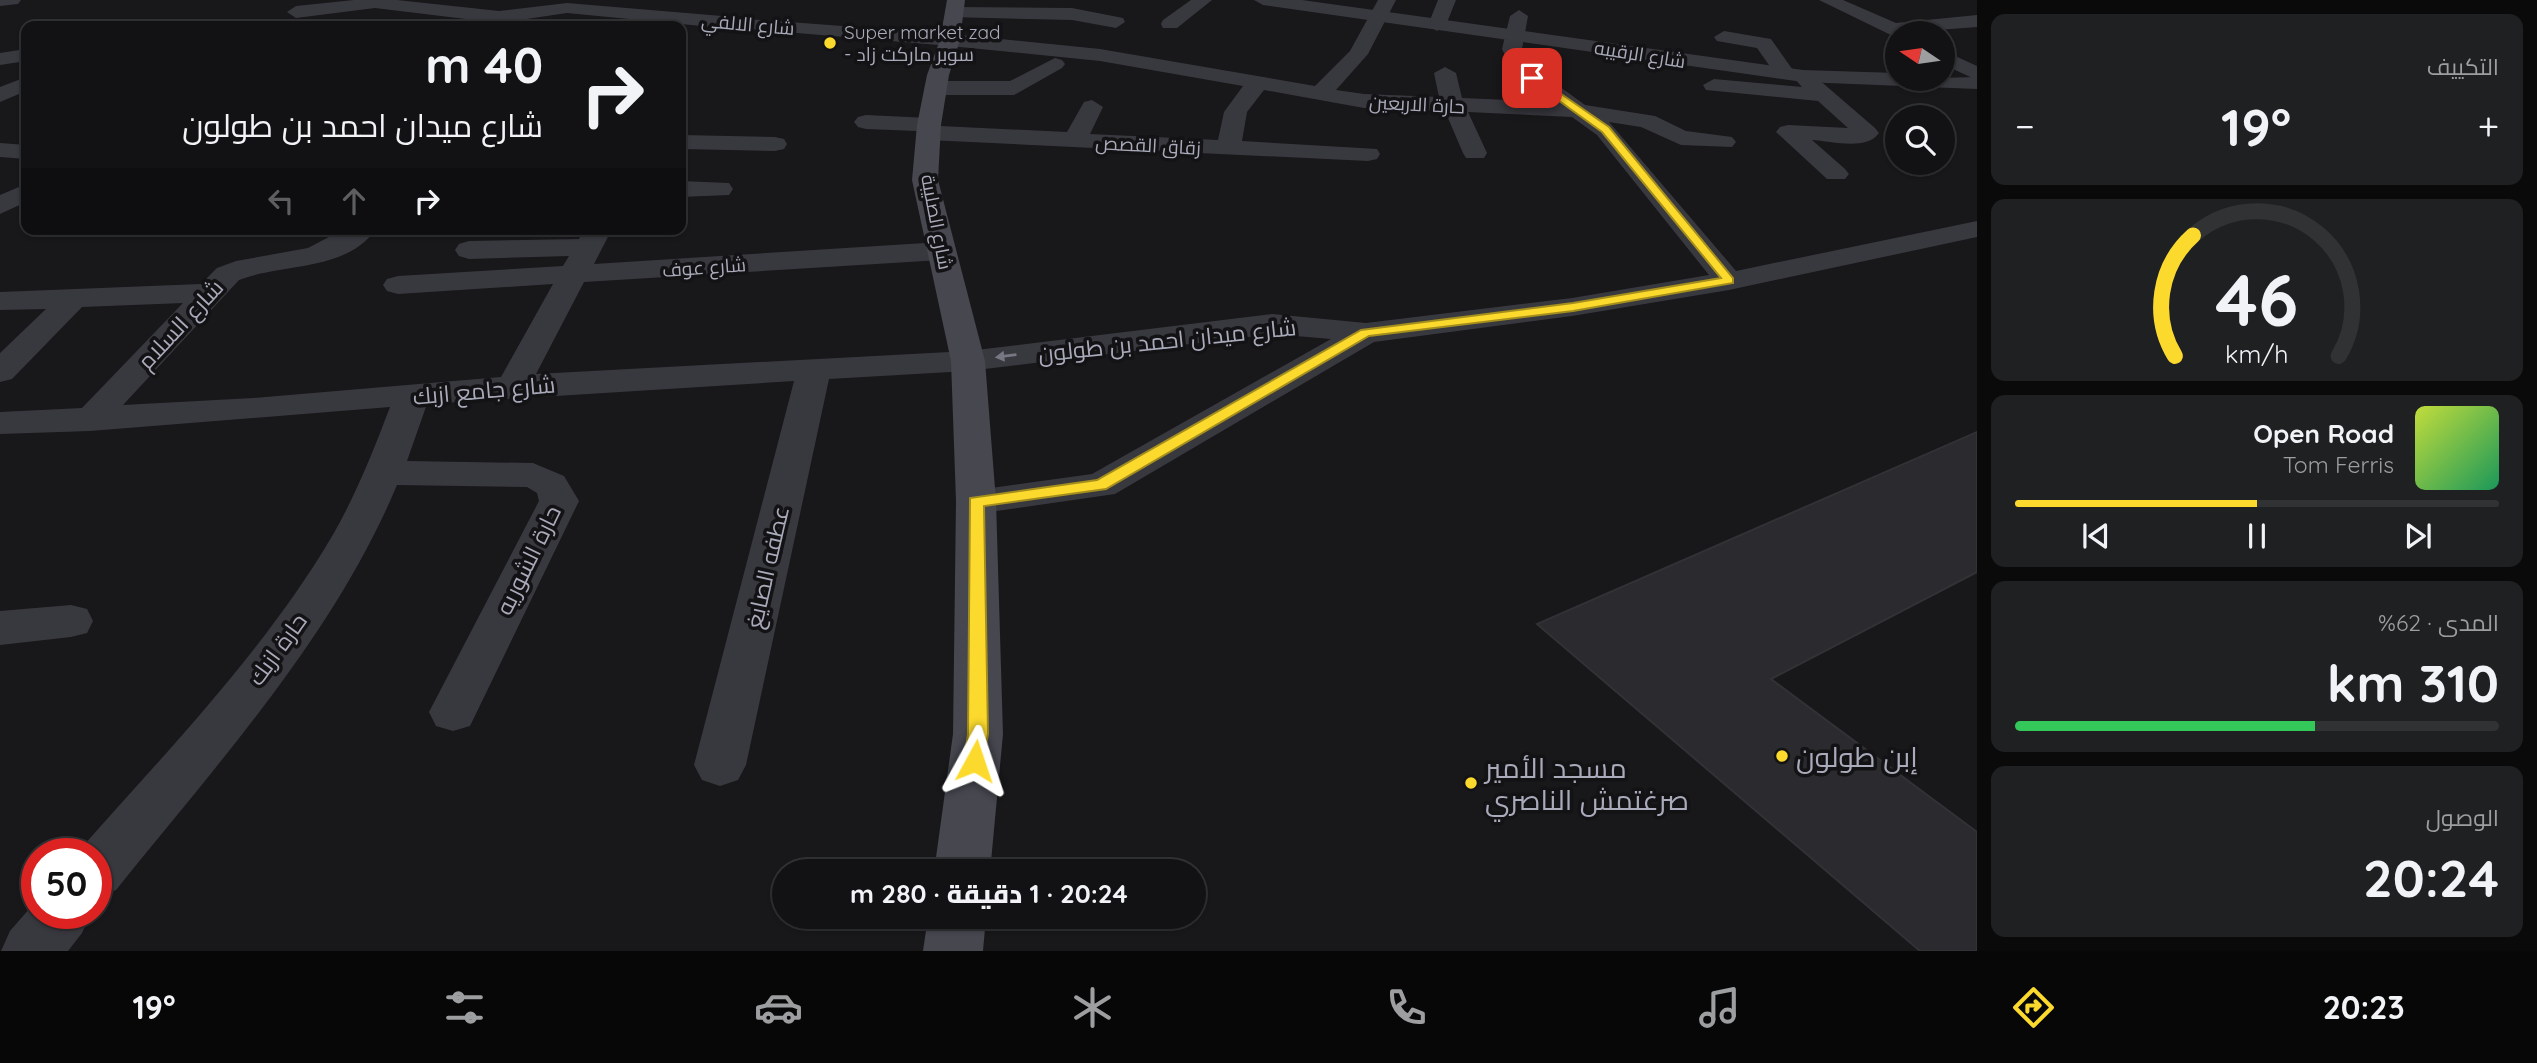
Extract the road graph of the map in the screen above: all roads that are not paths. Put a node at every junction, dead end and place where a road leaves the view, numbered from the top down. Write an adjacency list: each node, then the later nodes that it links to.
1 (12, 0): 6 (street)
2 (1203, 0): 24 (street)
3 (1263, 0): 8 (street, شارع الرقيبه)
4 (1447, 0): 26 (street)
5 (1828, 0): 27 (street)
6 (0, 1)
7 (562, 4): 15 (street, شارع الالفي); 16 (street, شارع الالفي)
8 (1328, 4): 12 (street, شارع الرقيبه)
9 (1955, 5): 13 (street)
10 (426, 6): 14 (street, شارع الالفي); 15 (street, شارع الالفي); 17 (street)
11 (956, 6): 23 (street); 30 (main road, شارع الصليبة)
12 (1384, 8): 26 (street, شارع الرقيبه); 45 (street)
13 (1977, 8)
14 (291, 13)
15 (517, 16): 18 (street)
16 (601, 19): 19 (street, شارع الالفي)
17 (398, 21)
18 (507, 21)
19 (682, 21)
20 (686, 21): 22 (street, شارع الالفي)
21 (1977, 21): 25 (street)
22 (722, 22): 30 (street, شارع الالفي); 31 (street)
23 (1116, 22)
24 (1170, 24)
25 (1955, 24)
26 (1437, 25): 28 (street, شارع الرقيبه)
27 (1885, 25)
28 (1516, 26): 38 (street, شارع الرقيبه); 49 (street)
29 (1724, 37): 38 (street)
30 (950, 40): 39 (street, حارة الاربعين); 43 (main road, شارع الصليبة)
31 (696, 42)
32 (21, 56): 33 (street)
33 (0, 59)
34 (1955, 63): 37 (street)
35 (1055, 64): 43 (street)
36 (1445, 73): 48 (street)
37 (1977, 74)
38 (1794, 75): 40 (street, شارع الرقيبه); 46 (street)
39 (1259, 83): 45 (street, حارة الاربعين); 56 (street)
40 (1977, 83)
41 (21, 85): 44 (street)
42 (1714, 85): 46 (street)
43 (935, 88): 51 (main road, شارع الصليبة)
44 (0, 95)
45 (1319, 95): 48 (street, حارة الاربعين)
46 (1824, 95): 59 (street)
47 (1092, 107): 53 (street)
48 (1454, 107): 49 (street, حارة الاربعين); 57 (street)
49 (1576, 110): 54 (street, حارة الاربعين); 68 (street)
50 (866, 122): 51 (street, زقاق القصص)
51 (928, 129): 53 (street, زقاق القصص); 66 (main road, شارع الصليبة)
52 (686, 142): 55 (street)
53 (1074, 142): 56 (street, زقاق القصص)
54 (1724, 142)
55 (775, 144)
56 (1231, 149): 58 (street, زقاق القصص)
57 (1475, 153)
58 (1368, 154)
59 (1836, 174)
60 (686, 189): 61 (street)
61 (720, 189)
62 (1977, 229): 68 (street, شارع ميدان احمد بن طولون)
63 (356, 235): 70 (street, شارع السلام)
64 (593, 238): 65 (street); 67 (street)
65 (469, 250)
66 (941, 251): 67 (street, شارع عوف); 74 (main road, شارع الصليبة)
67 (572, 275): 69 (street, شارع عوف); 77 (street)
68 (1729, 281): 73 (street, شارع ميدان احمد بن طولون)
69 (398, 285)
70 (211, 293): 72 (street); 79 (street, شارع السلام)
71 (0, 301): 72 (street)
72 (71, 301): 76 (street)
73 (1366, 333): 74 (street, شارع ميدان احمد بن طولون, one-way to 74); 82 (street, شارع ميدان احمد بن طولون)
74 (968, 360): 75 (street, شارع جامع ازبك); 82 (main road, شارع الصليبة)
75 (814, 368): 77 (street, شارع جامع ازبك); 86 (street, عطفه الصايغ)
76 (0, 372)
77 (513, 386): 78 (street, شارع جامع ازبك)
78 (412, 397): 79 (street, شارع جامع ازبك); 81 (street, حارة ازبك)
79 (90, 420): 80 (street, شارع جامع ازبك)
80 (0, 423)
81 (384, 473): 85 (street, حارة الشوريه); 87 (street, حارة ازبك)
82 (976, 501): 88 (main road, شارع الصليبة)
83 (71, 621): 84 (street)
84 (0, 628)
85 (453, 712)
86 (720, 765)
87 (112, 853)
88 (964, 859)
89 (49, 929): 91 (street)
90 (956, 929): 92 (main road)
91 (30, 951)
92 (953, 951)

